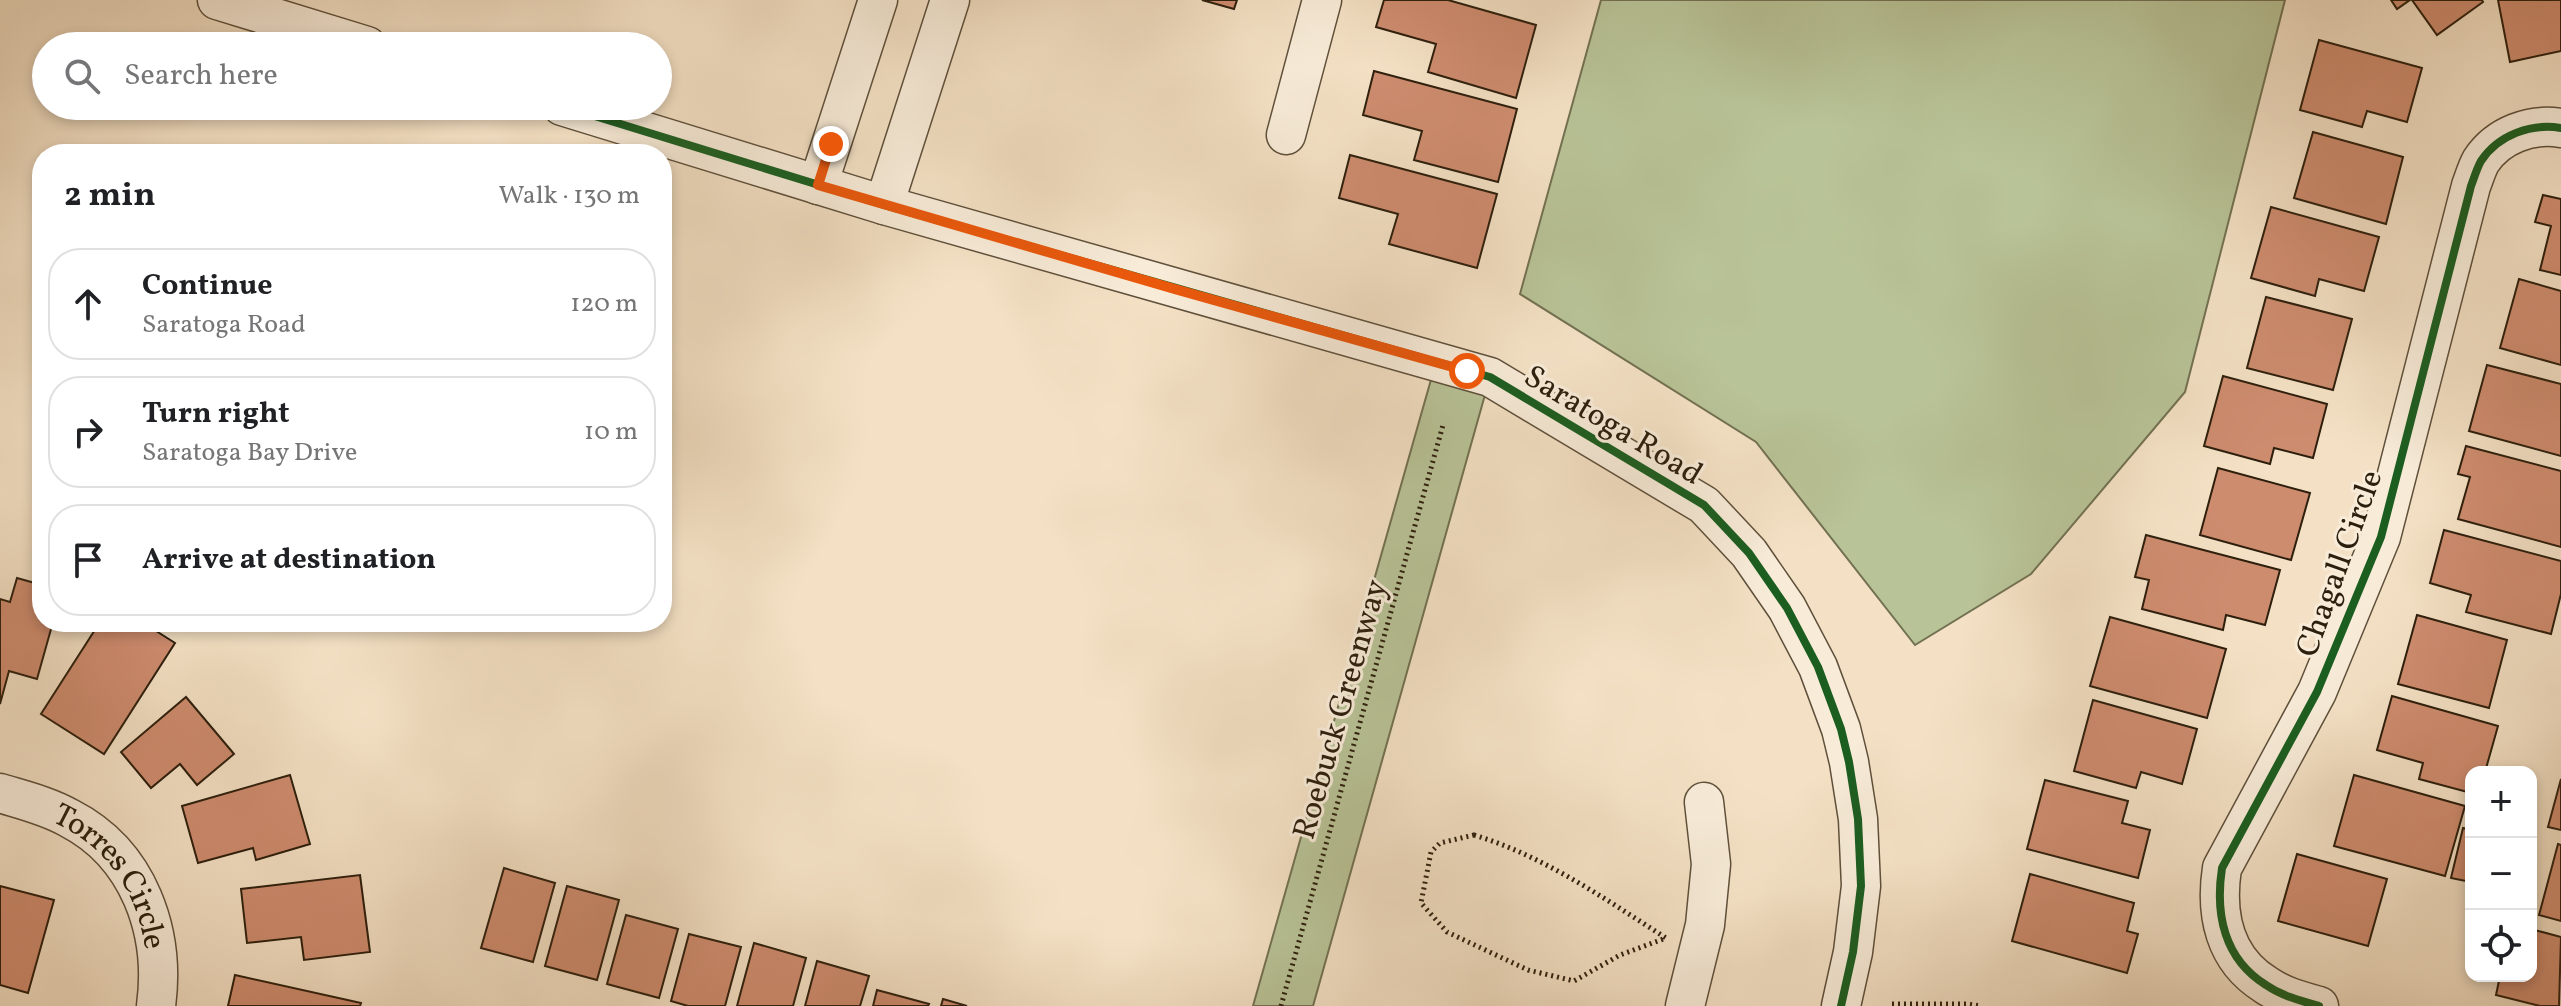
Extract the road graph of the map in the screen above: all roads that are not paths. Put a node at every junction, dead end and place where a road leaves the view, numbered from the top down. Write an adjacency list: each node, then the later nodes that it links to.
1 (217, 0): 5 (street)
2 (878, 0): 9 (street)
3 (950, 0): 10 (street)
4 (1322, 0): 8 (street)
5 (321, 32)
6 (607, 120): 9 (street, Saratoga Road)
7 (2561, 128): 16 (street, Chagall Circle)
8 (1286, 135)
9 (818, 185): 10 (street, Saratoga Road)
10 (884, 205): 15 (street, Saratoga Road)
11 (0, 793): 13 (street, Torres Circle)
12 (1704, 802): 14 (street)
13 (156, 1006)
14 (1685, 1006)
15 (1841, 1006)
16 (2319, 1006)

